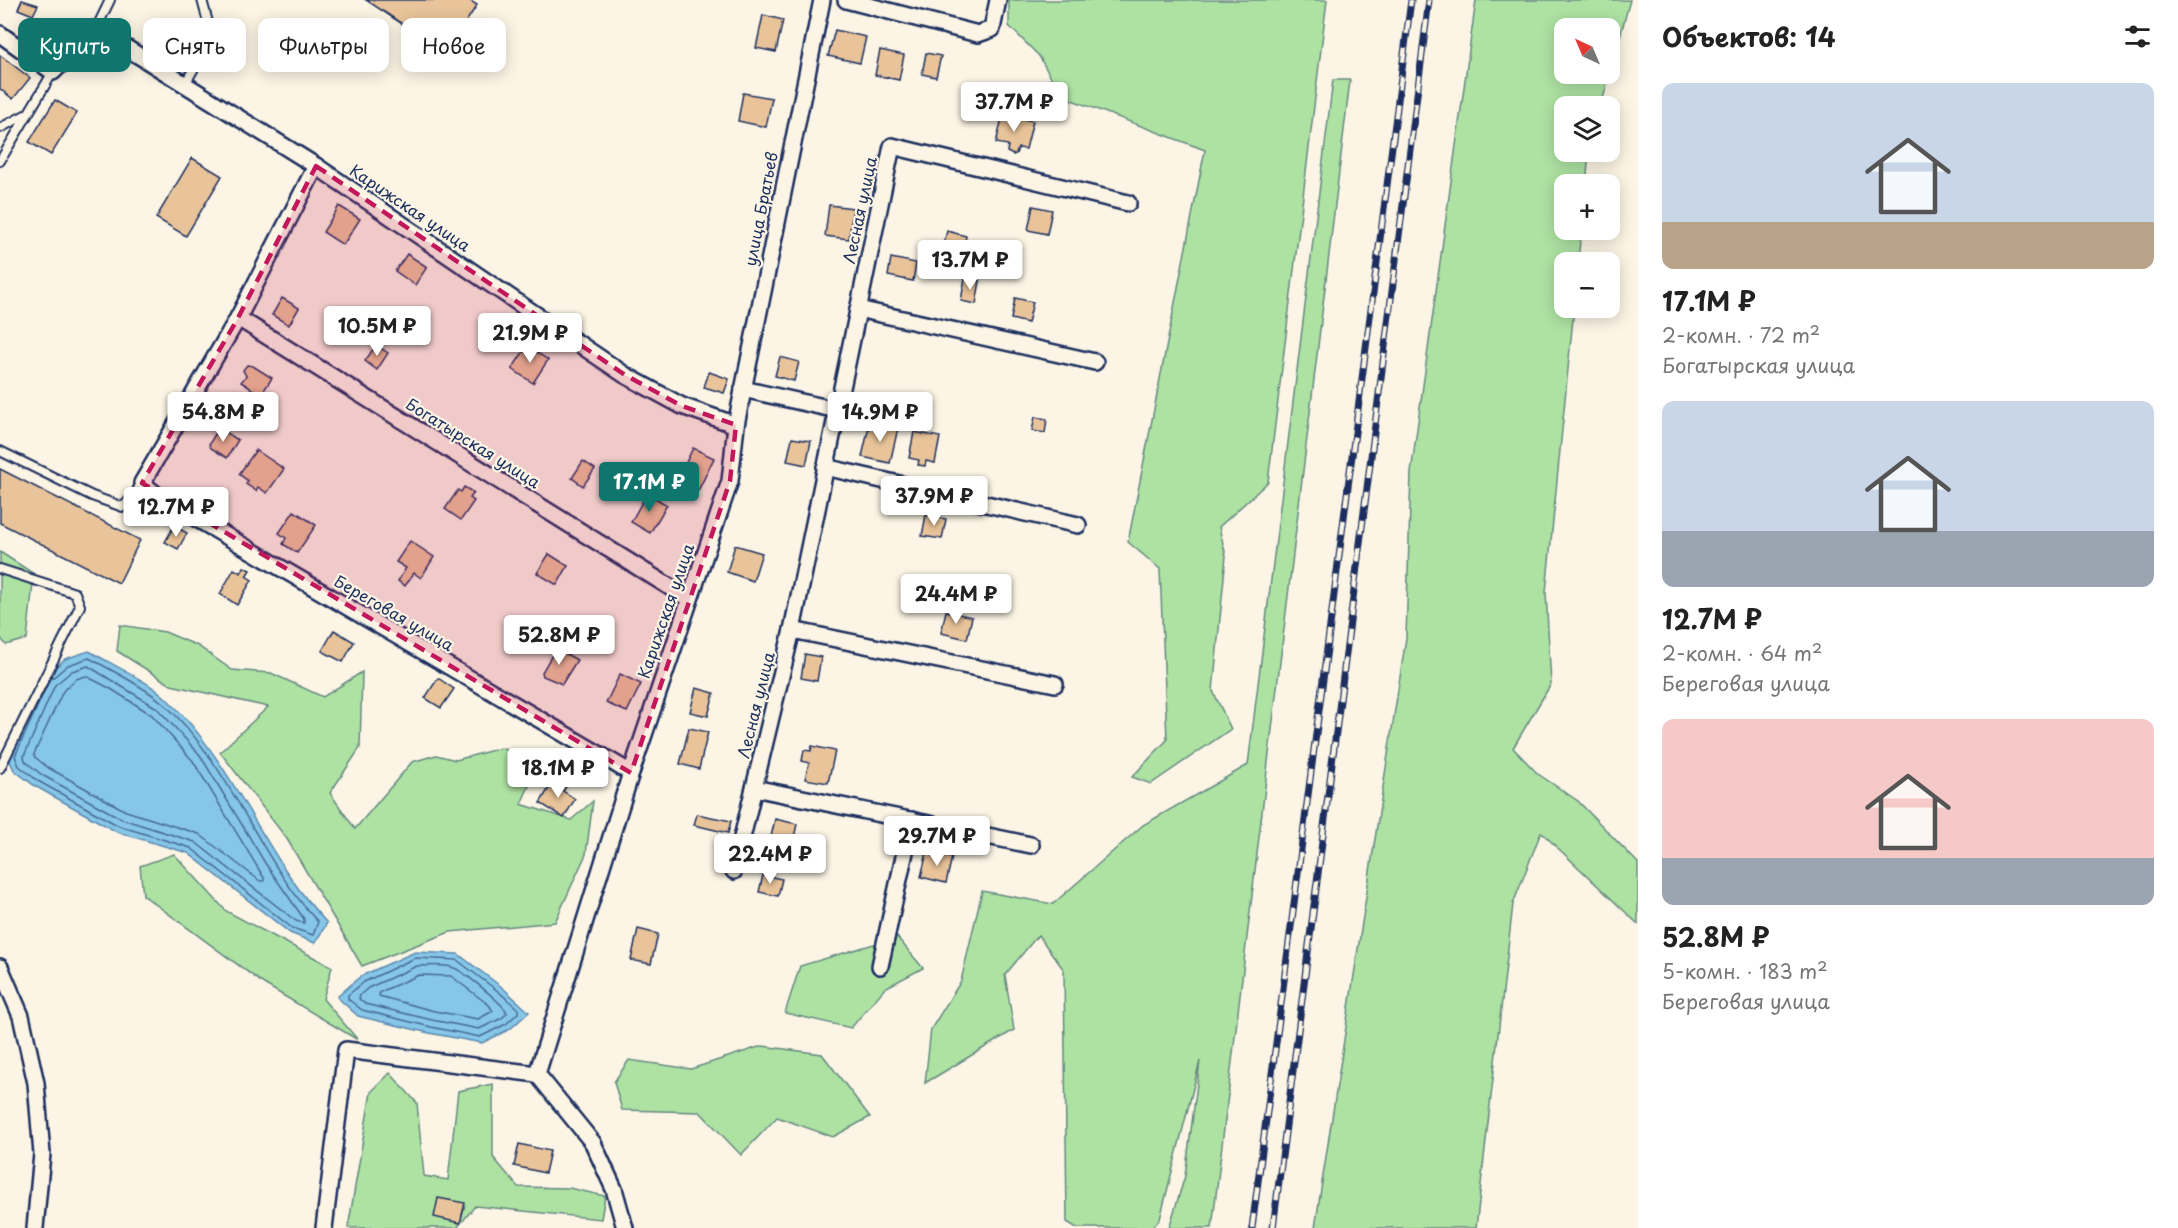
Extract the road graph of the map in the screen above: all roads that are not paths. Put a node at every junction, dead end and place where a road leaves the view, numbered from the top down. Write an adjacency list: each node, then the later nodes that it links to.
1 (110, 0): 6 (lane)
2 (202, 0): 11 (lane)
3 (822, 0): 20 (street, улица Братьев)
4 (846, 0): 5 (street)
5 (998, 0)
6 (101, 18)
7 (0, 34): 8 (street)
8 (18, 47)
9 (131, 51): 11 (street, Карижская улица)
10 (53, 72): 12 (lane)
11 (185, 84): 15 (street, Карижская улица)
12 (28, 113): 13 (lane); 14 (lane)
13 (0, 128)
14 (0, 161)
15 (316, 166): 18 (street); 22 (street, Карижская улица)
16 (1128, 203): 17 (street, Лесная улица)
17 (858, 309): 19 (street); 21 (street, Лесная улица)
18 (238, 318): 25 (street); 28 (street, Богатырская улица)
19 (1095, 362)
20 (743, 389): 21 (street); 22 (street, улица Братьев)
21 (837, 410): 24 (street, Лесная улица)
22 (736, 425): 28 (street, Карижская улица)
23 (0, 451): 25 (lane)
24 (825, 467): 26 (street); 29 (street, Лесная улица)
25 (142, 483): 32 (street, Береговая улица)
26 (1078, 525)
27 (0, 569): 31 (lane)
28 (689, 599): 32 (street, Карижская улица)
29 (792, 630): 30 (street); 33 (street, Лесная улица)
30 (1056, 684)
31 (0, 768)
32 (631, 773): 39 (street, Карижская улица)
33 (754, 788): 34 (street); 36 (street, Лесная улица)
34 (912, 820): 35 (street); 37 (street)
35 (1031, 845)
36 (734, 871)
37 (880, 966)
38 (0, 967): 40 (street)
39 (537, 1074): 41 (street); 42 (street)
40 (35, 1228)
41 (324, 1228)
42 (625, 1228)

